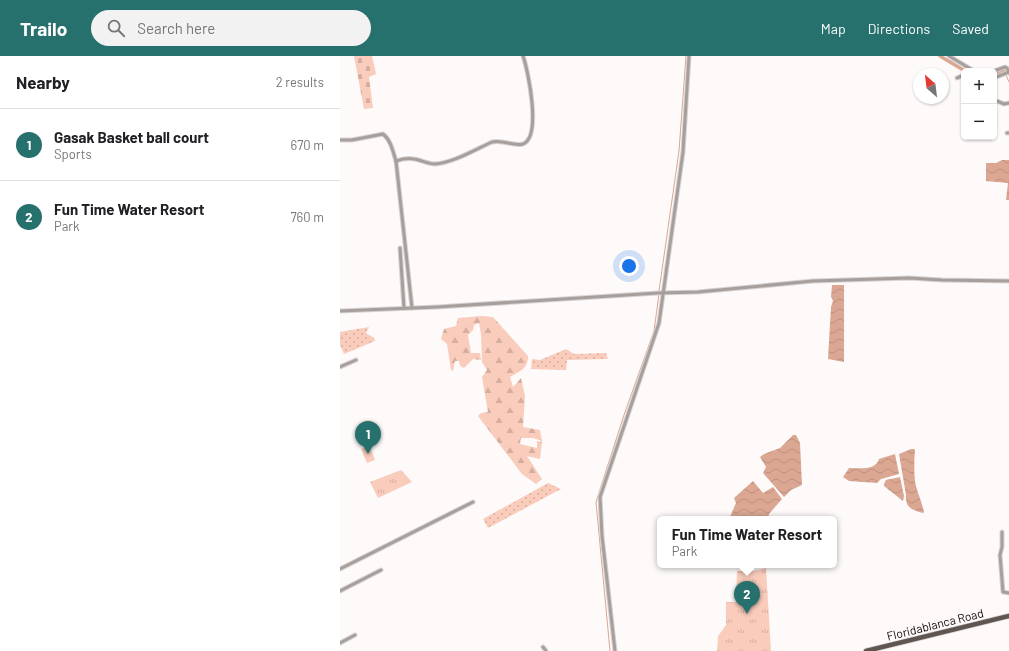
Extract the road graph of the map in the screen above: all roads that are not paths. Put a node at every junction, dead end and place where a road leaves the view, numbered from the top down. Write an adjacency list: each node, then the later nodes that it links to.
1 (523, 56): 13 (street)
2 (689, 56): 16 (street)
3 (950, 56): 4 (street)
4 (969, 68)
5 (997, 70): 6 (street)
6 (1009, 73): 8 (street)
7 (961, 76): 9 (street)
8 (997, 77)
9 (957, 78)
10 (997, 101): 11 (street)
11 (1009, 103)
12 (340, 140): 13 (street)
13 (396, 161): 18 (street)
14 (400, 248): 17 (street)
15 (1009, 281): 16 (street)
16 (661, 293): 18 (street); 34 (street)
17 (404, 308): 18 (street); 19 (street)
18 (412, 308)
19 (340, 311)
20 (356, 360): 21 (street)
21 (340, 367)
22 (473, 502): 24 (street)
23 (1002, 532): 27 (street)
24 (340, 569)
25 (381, 570): 26 (street)
26 (340, 591)
27 (1009, 593)
28 (1009, 616): 32 (main road, Floridablanca Road)
29 (355, 635): 30 (street)
30 (340, 643)
31 (543, 647): 33 (street)
32 (884, 649): 35 (main road, Floridablanca Road)
33 (546, 651)
34 (615, 651)
35 (866, 651)

